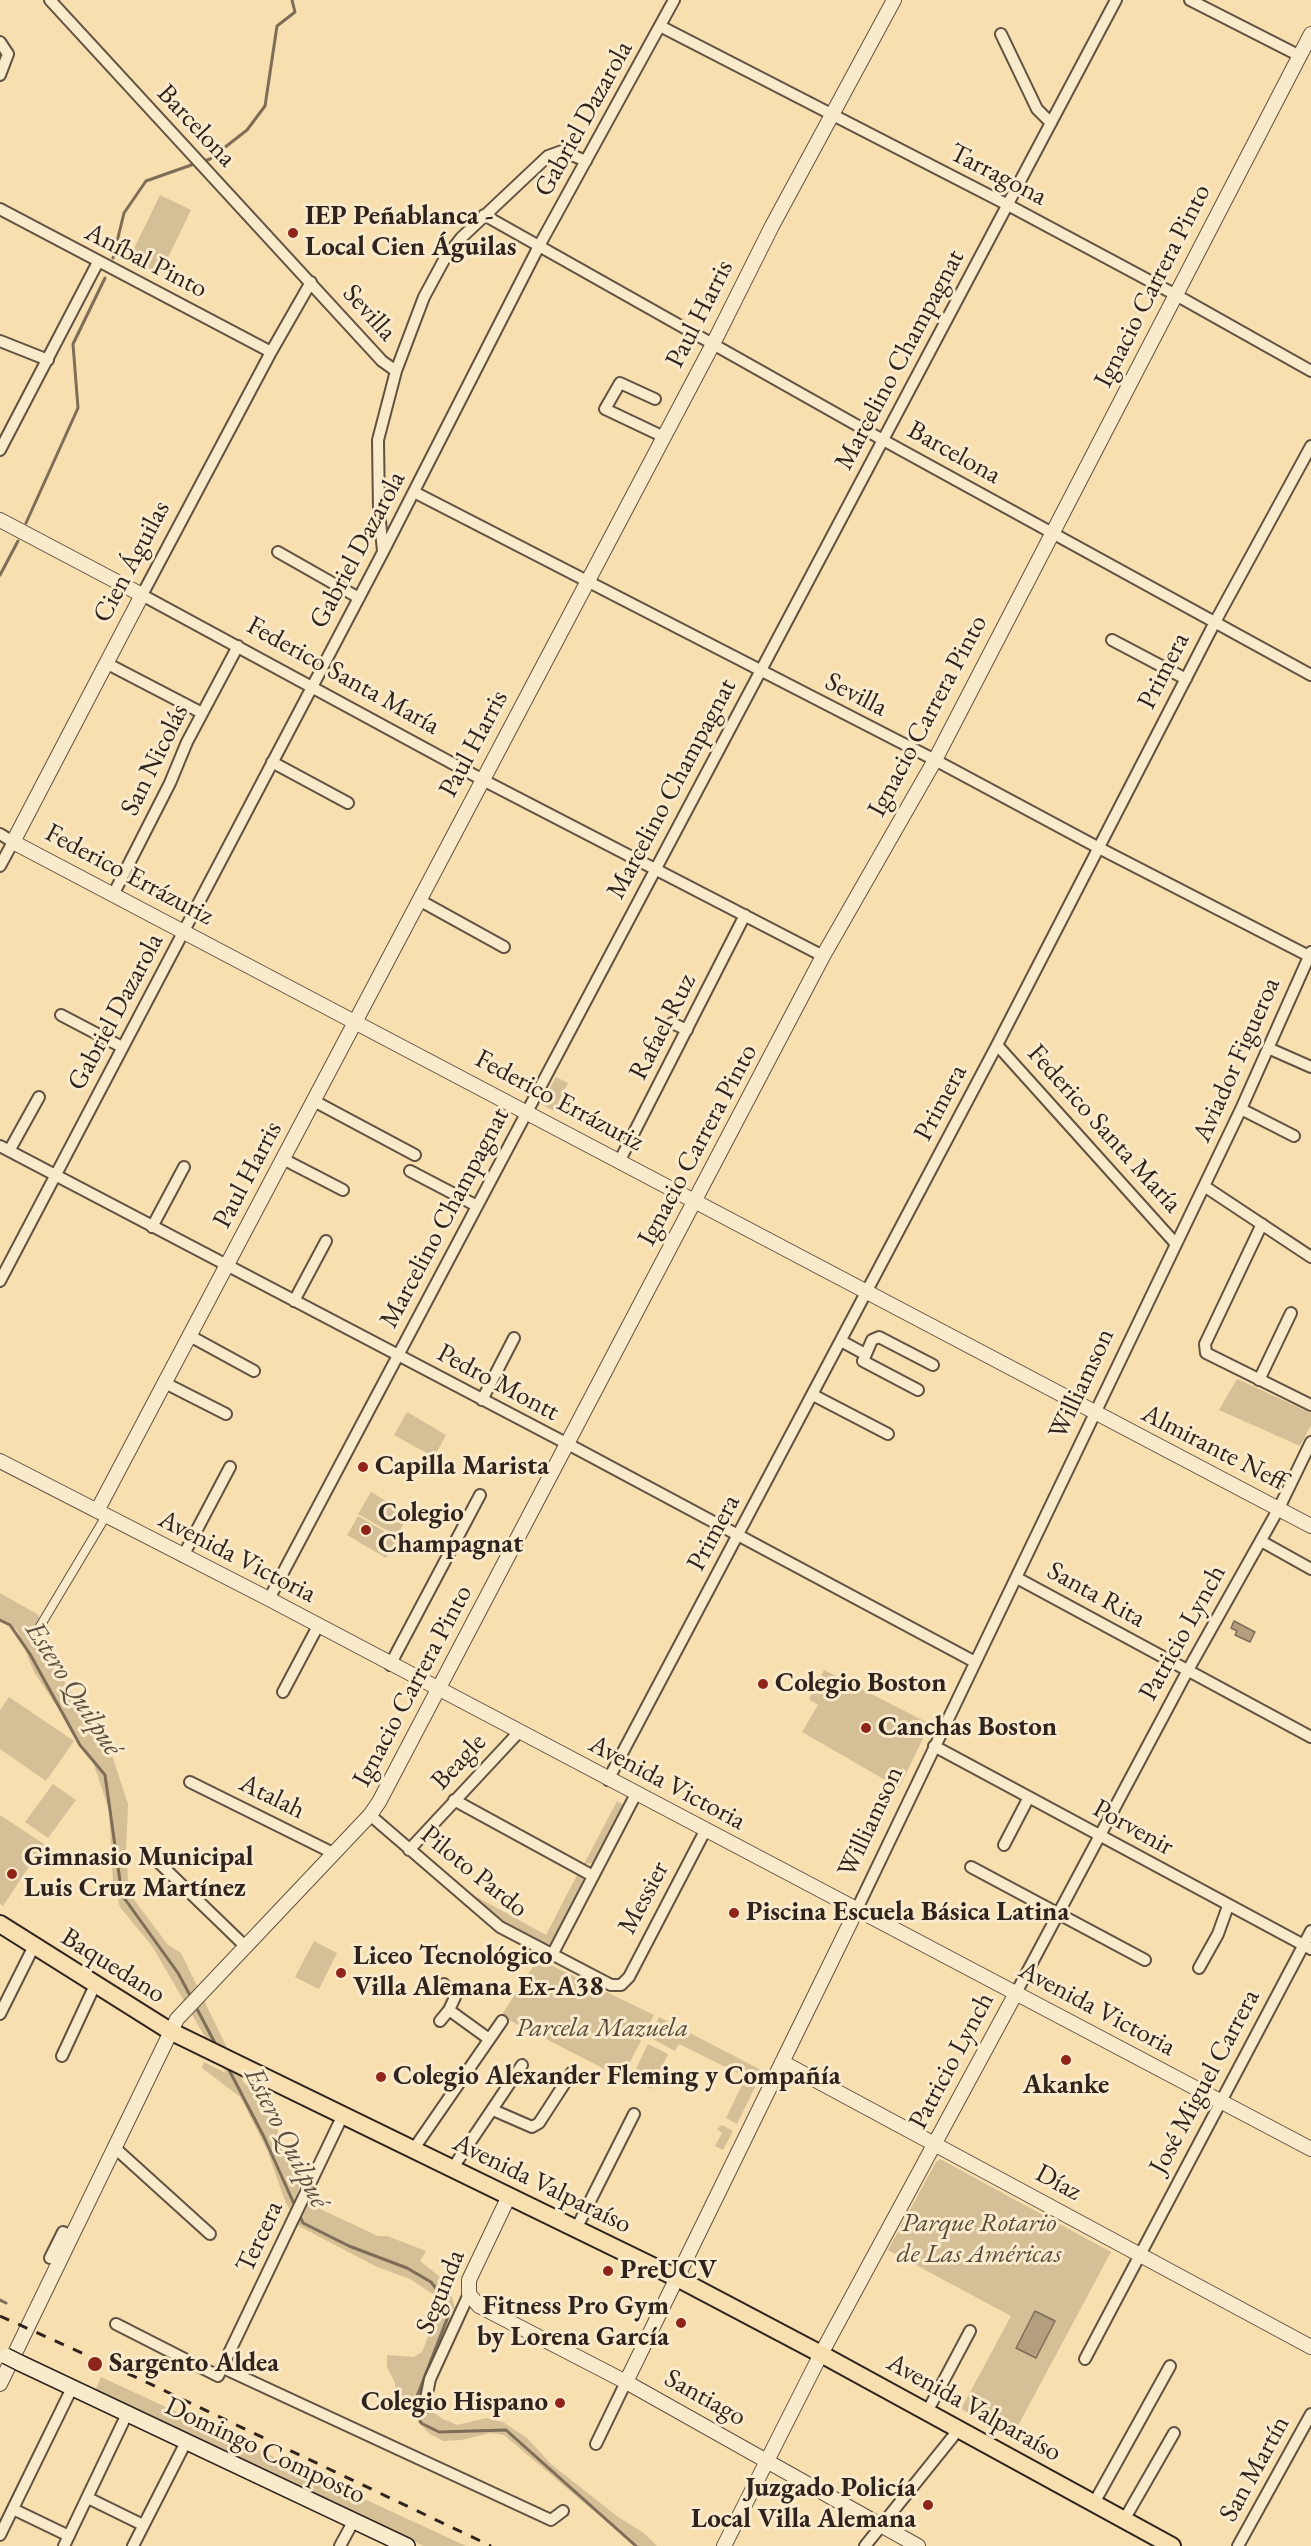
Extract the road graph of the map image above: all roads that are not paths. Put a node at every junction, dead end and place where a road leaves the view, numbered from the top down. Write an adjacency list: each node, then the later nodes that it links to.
1 (50, 0): 21 (street, Barcelona)
2 (674, 0): 6 (street, Gabriel Dazarola)
3 (894, 0): 13 (street, Paul Harris)
4 (1116, 0): 14 (street, Marcelino Champagnat)
5 (1190, 0): 10 (street)
6 (660, 26): 13 (street, Tarragona); 15 (street, Gabriel Dazarola)
7 (1000, 34): 14 (street)
8 (1311, 34): 10 (street, Ignacio Carrera Pinto)
9 (0, 42): 11 (street)
10 (1305, 59): 22 (street, Ignacio Carrera Pinto)
11 (3, 63): 12 (street)
12 (0, 75)
13 (832, 116): 16 (street, Tarragona); 24 (street, Paul Harris)
14 (1051, 123): 16 (street, Marcelino Champagnat)
15 (586, 161): 18 (street); 19 (street, Gabriel Dazarola)
16 (1008, 205): 22 (street, Tarragona); 31 (street, Marcelino Champagnat)
17 (0, 209): 20 (street, Aníbal Pinto)
18 (484, 215): 19 (street, Barcelona); 27 (street)
19 (539, 246): 24 (street, Barcelona); 34 (street, Gabriel Dazarola)
20 (98, 262): 25 (street, Aníbal Pinto); 26 (street)
21 (310, 282): 25 (street, Cien Águilas); 27 (street, Sevilla)
22 (1176, 295): 28 (street, Tarragona); 36 (street, Ignacio Carrera Pinto)
23 (0, 341): 26 (street)
24 (713, 344): 30 (street, Paul Harris); 31 (street, Barcelona)
25 (271, 352): 40 (street, Cien Águilas)
26 (48, 360): 33 (street)
27 (396, 371): 38 (street)
28 (1311, 371)
29 (655, 399): 30 (street)
30 (664, 437): 39 (street, Paul Harris)
31 (883, 440): 36 (street, Barcelona); 46 (street, Marcelino Champagnat)
32 (1311, 446): 42 (street, Primera)
33 (0, 450)
34 (414, 492): 38 (street, Gabriel Dazarola); 39 (street, Sevilla)
35 (0, 520): 40 (street, Federico Santa María)
36 (1053, 533): 42 (street, Barcelona); 51 (street, Ignacio Carrera Pinto)
37 (278, 552): 41 (street)
38 (383, 552): 41 (street, Gabriel Dazarola)
39 (586, 583): 46 (street, Sevilla); 53 (street, Paul Harris)
40 (142, 595): 44 (street, Federico Santa María); 45 (street, Cien Águilas)
41 (359, 598): 49 (street, Gabriel Dazarola)
42 (1215, 622): 47 (street, Barcelona); 48 (street, Primera)
43 (1112, 640): 48 (street)
44 (238, 646): 49 (street, Federico Santa María); 50 (street, San Nicolás)
45 (106, 663): 50 (street); 56 (street, Cien Águilas)
46 (760, 672): 51 (street, Sevilla); 59 (street, Marcelino Champagnat)
47 (1311, 675)
48 (1186, 679): 57 (street, Primera)
49 (312, 686): 52 (street, Gabriel Dazarola); 53 (street, Federico Santa María)
50 (202, 712): 60 (street, San Nicolás)
51 (935, 760): 57 (street, Sevilla); 66 (street, Ignacio Carrera Pinto)
52 (272, 762): 54 (street); 63 (street, Gabriel Dazarola)
53 (483, 780): 59 (street, Federico Santa María); 61 (street, Paul Harris)
54 (348, 803)
55 (0, 834): 56 (street, Federico Errázuriz)
56 (13, 842): 58 (street, Cien Águilas); 60 (street, Federico Errázuriz)
57 (1099, 848): 65 (street, Sevilla); 71 (street, Primera)
58 (0, 866)
59 (655, 869): 62 (street, Federico Santa María); 78 (street, Marcelino Champagnat)
60 (113, 895): 63 (street, Federico Errázuriz)
61 (419, 900): 64 (street); 68 (street, Paul Harris)
62 (745, 915): 66 (street, Federico Santa María); 70 (street, Rafael Ruz)
63 (184, 931): 68 (street, Federico Errázuriz); 72 (street, Gabriel Dazarola)
64 (504, 947)
65 (1310, 954): 73 (street, Aviador Figueroa)
66 (823, 956): 89 (street, Ignacio Carrera Pinto)
67 (61, 1015): 72 (street)
68 (356, 1021): 76 (street, Paul Harris); 78 (street, Federico Errázuriz)
69 (672, 1023): 70 (street)
70 (687, 1030): 83 (street, Rafael Ruz)
71 (997, 1045): 94 (street, Federico Santa María); 98 (street, Primera)
72 (122, 1047): 86 (street, Gabriel Dazarola)
73 (1268, 1048): 74 (street); 77 (street, Aviador Figueroa)
74 (1311, 1067)
75 (39, 1097): 80 (street)
76 (314, 1101): 81 (street); 82 (street, Paul Harris)
77 (1241, 1109): 79 (street); 87 (street, Aviador Figueroa)
78 (527, 1112): 83 (street, Federico Errázuriz); 90 (street, Marcelino Champagnat)
79 (1294, 1136)
80 (5, 1149): 86 (street, Pedro Montt)
81 (415, 1155)
82 (284, 1159): 88 (street); 96 (street, Paul Harris)
83 (620, 1160): 89 (street, Federico Errázuriz)
84 (184, 1167): 92 (street)
85 (410, 1171): 90 (street)
86 (56, 1176): 92 (street, Pedro Montt); 97 (street, Gabriel Dazarola)
87 (1204, 1186): 91 (street); 94 (street, Williamson)
88 (343, 1190)
89 (696, 1201): 98 (street, Federico Errázuriz); 118 (street, Ignacio Carrera Pinto)
90 (477, 1206): 105 (street, Marcelino Champagnat)
91 (1262, 1224): 95 (street); 108 (street)
92 (152, 1227): 96 (street, Pedro Montt)
93 (326, 1241): 99 (street)
94 (1176, 1244): 114 (street, Williamson)
95 (1311, 1257)
96 (227, 1266): 99 (street, Pedro Montt); 101 (street, Paul Harris)
97 (0, 1281)
98 (867, 1293): 103 (street, Primera); 114 (street, Federico Errázuriz)
99 (294, 1301): 105 (street, Pedro Montt)
100 (1291, 1313): 108 (street)
101 (190, 1336): 107 (street); 109 (street, Paul Harris)
102 (514, 1338): 112 (street)
103 (841, 1341): 104 (street); 111 (street, Primera)
104 (864, 1354): 106 (street); 110 (street)
105 (397, 1356): 112 (street, Pedro Montt); 130 (street, Marcelino Champagnat)
106 (933, 1365)
107 (254, 1371)
108 (1259, 1380): 113 (street)
109 (165, 1383): 115 (street); 123 (street, Paul Harris)
110 (918, 1390)
111 (813, 1395): 116 (street); 125 (street, Primera)
112 (482, 1400): 118 (street, Pedro Montt)
113 (1311, 1405)
114 (1094, 1412): 122 (street, Almirante Neff); 129 (street, Williamson)
115 (226, 1414)
116 (888, 1434)
117 (1311, 1442): 122 (street, Patricio Lynch)
118 (568, 1445): 125 (street, Pedro Montt); 136 (street, Ignacio Carrera Pinto)
119 (0, 1461): 123 (street, Avenida Victoria)
120 (230, 1467): 127 (street)
121 (480, 1495): 134 (street)
122 (1279, 1508): 124 (street, Almirante Neff); 126 (street, Patricio Lynch)
123 (101, 1514): 127 (street, Avenida Victoria); 132 (street)
124 (1311, 1526)
125 (739, 1535): 133 (street, Pedro Montt); 141 (street, Primera)
126 (1261, 1541): 128 (street); 135 (street, Patricio Lynch)
127 (183, 1556): 130 (street, Avenida Victoria)
128 (1311, 1569)
129 (1017, 1578): 133 (street, Williamson); 135 (street, Santa Rita)
130 (269, 1599): 131 (street, Avenida Victoria)
131 (318, 1626): 134 (street, Avenida Victoria); 137 (street)
132 (39, 1628)
133 (975, 1662): 140 (street, Williamson)
134 (390, 1665): 136 (street, Avenida Victoria)
135 (1188, 1670): 139 (street, Santa Rita); 148 (street, Patricio Lynch)
136 (440, 1690): 138 (street, Avenida Victoria); 146 (street, Ignacio Carrera Pinto)
137 (283, 1692)
138 (519, 1732): 141 (street, Avenida Victoria); 145 (street, Beagle)
139 (1311, 1737)
140 (934, 1746): 144 (street, Porvenir); 156 (street, Williamson)
141 (608, 1780): 143 (street, Avenida Victoria)
142 (190, 1782): 151 (street, Atalah)
143 (636, 1794): 147 (street, Avenida Victoria); 154 (street)
144 (1029, 1797): 148 (street, Porvenir); 149 (street)
145 (454, 1800): 150 (street, Beagle); 154 (street)
146 (370, 1815): 150 (street, Piloto Pardo); 151 (street, Ignacio Carrera Pinto)
147 (705, 1831): 156 (street, Avenida Victoria); 168 (street, Messier)
148 (1101, 1835): 155 (street, Porvenir); 157 (street, Patricio Lynch)
149 (1004, 1845)
150 (409, 1850): 163 (street, Piloto Pardo)
151 (333, 1853): 161 (street, Ignacio Carrera Pinto)
152 (153, 1857): 161 (street)
153 (971, 1867): 157 (street)
154 (593, 1876): 163 (street)
155 (1228, 1906): 162 (street, Porvenir); 165 (street)
156 (856, 1911): 169 (street, Avenida Victoria); 177 (street, Williamson)
157 (1058, 1913): 164 (street); 169 (street, Patricio Lynch)
158 (0, 1924): 160 (main road, Baquedano)
159 (1311, 1930): 162 (street, José Miguel Carrera)
160 (34, 1946): 167 (main road, Baquedano); 171 (street)
161 (245, 1946): 174 (street, Ignacio Carrera Pinto)
162 (1307, 1947): 180 (street, José Miguel Carrera)
163 (552, 1955): 168 (street, Piloto Pardo)
164 (1145, 1960)
165 (1199, 1968)
166 (444, 1983): 170 (street)
167 (95, 1985): 174 (main road, Baquedano); 176 (street)
168 (621, 1985)
169 (1016, 1993): 180 (street, Avenida Victoria); 184 (street, Patricio Lynch)
170 (449, 2010): 172 (street); 175 (street)
171 (0, 2014)
172 (440, 2021)
173 (502, 2021): 175 (street)
174 (170, 2031): 183 (main road, Avenida Valparaíso); 185 (street, Ignacio Carrera Pinto)
175 (489, 2039): 187 (street)
176 (62, 2056)
177 (782, 2062): 184 (street, Díaz); 195 (street, Williamson)
178 (522, 2065): 181 (street)
179 (572, 2072): 181 (street)
180 (1221, 2102): 186 (street, Avenida Victoria); 193 (street, José Miguel Carrera)
181 (493, 2110): 188 (street)
182 (634, 2114): 190 (street)
183 (342, 2117): 187 (main road, Avenida Valparaíso); 204 (street, Tercera)
184 (935, 2144): 193 (street, Díaz); 200 (street, Patricio Lynch)
185 (115, 2148): 191 (street); 192 (street, Ignacio Carrera Pinto)
186 (1311, 2149)
187 (413, 2150): 188 (main road, Avenida Valparaíso)
188 (452, 2169): 189 (main road, Avenida Valparaíso)
189 (509, 2196): 190 (main road, Avenida Valparaíso); 196 (street, Segunda)
190 (576, 2229): 195 (main road, Avenida Valparaíso)
191 (210, 2234)
192 (72, 2236): 194 (street, Ignacio Carrera Pinto); 206 (street, Ignacio Carrera Pinto)
193 (1139, 2254): 199 (street, Díaz); 202 (street, José Miguel Carrera)
194 (50, 2258)
195 (677, 2278): 200 (main road, Avenida Valparaíso); 205 (street, Williamson)
196 (469, 2294): 205 (street, Santiago); 208 (street, Segunda)
197 (116, 2324): 204 (street)
198 (970, 2331): 209 (street)
199 (1311, 2347)
200 (821, 2354): 209 (main road, Avenida Valparaíso); 216 (street, Patricio Lynch)
201 (8, 2357): 207 (main road, Domingo Composto)
202 (1085, 2359)
203 (1170, 2366): 218 (street)
204 (220, 2372): 220 (street)
205 (626, 2382): 215 (street, Williamson); 216 (street, Santiago)
206 (0, 2384)
207 (72, 2388): 210 (main road, Domingo Composto); 219 (street)
208 (424, 2408)
209 (927, 2412): 212 (main road, Avenida Valparaíso)
210 (127, 2414): 214 (main road, Domingo Composto); 217 (street)
211 (1311, 2414): 234 (street, San Martín)
212 (959, 2429): 218 (main road, Avenida Valparaíso); 224 (street)
213 (1174, 2433): 221 (street)
214 (186, 2442): 222 (main road, Domingo Composto); 223 (street)
215 (596, 2444)
216 (767, 2460): 224 (street, Santiago); 231 (street, Patricio Lynch)
217 (88, 2498): 223 (street); 226 (street)
218 (1094, 2503): 221 (main road, Avenida Valparaíso)
219 (13, 2509): 225 (street); 226 (street)
220 (563, 2511)
221 (1124, 2520): 227 (main road, Avenida Valparaíso)
222 (353, 2522): 229 (street); 230 (main road, Domingo Composto)
223 (143, 2525): 228 (street)
224 (881, 2526): 232 (street); 233 (street, Santiago)
225 (0, 2535)
226 (67, 2541)
227 (1163, 2544)
228 (133, 2546)
229 (340, 2546)
230 (407, 2546)
231 (724, 2546)
232 (865, 2546)
233 (918, 2546)
234 (1238, 2546)

